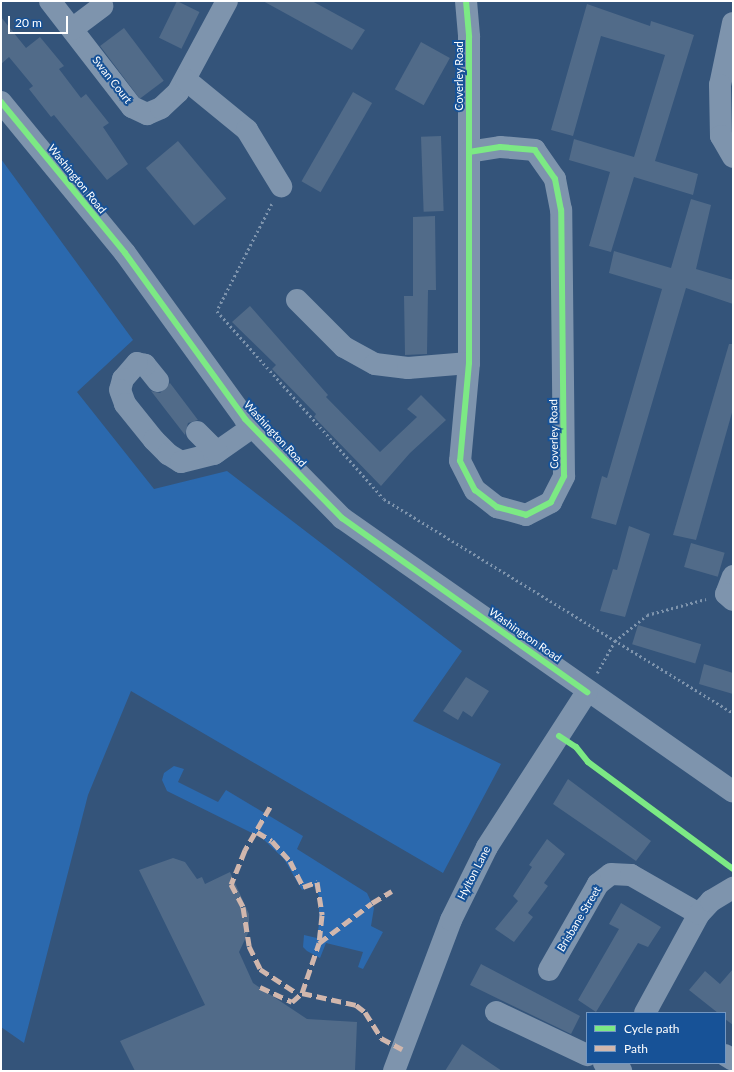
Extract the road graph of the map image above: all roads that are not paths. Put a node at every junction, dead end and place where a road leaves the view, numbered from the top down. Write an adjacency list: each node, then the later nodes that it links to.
1 (50, 1): 6 (street, Swan Court)
2 (226, 1): 7 (street)
3 (466, 1): 9 (street, Coverley Road)
4 (102, 6): 6 (street)
5 (733, 22): 10 (street)
6 (72, 29): 7 (street, Swan Court)
7 (182, 86): 11 (street)
8 (1, 102): 15 (street, Washington Road)
9 (470, 152): 13 (street, Coverley Road); 13 (street, Coverley Road)
10 (733, 157)
11 (281, 186)
12 (297, 300): 13 (street)
13 (469, 364)
14 (158, 381): 17 (street)
15 (254, 426): 17 (street); 18 (street, Washington Road)
16 (197, 432): 17 (street)
17 (217, 452)
18 (587, 692): 19 (street, Washington Road); 27 (street, Hylton Lane)
19 (733, 792)
20 (733, 888): 21 (street)
21 (699, 914): 22 (street, Brisbane Street); 24 (street)
22 (549, 970)
23 (496, 1012): 25 (street)
24 (648, 1012)
25 (586, 1055)
26 (606, 1064): 28 (street)
27 (394, 1071)
28 (622, 1071)

